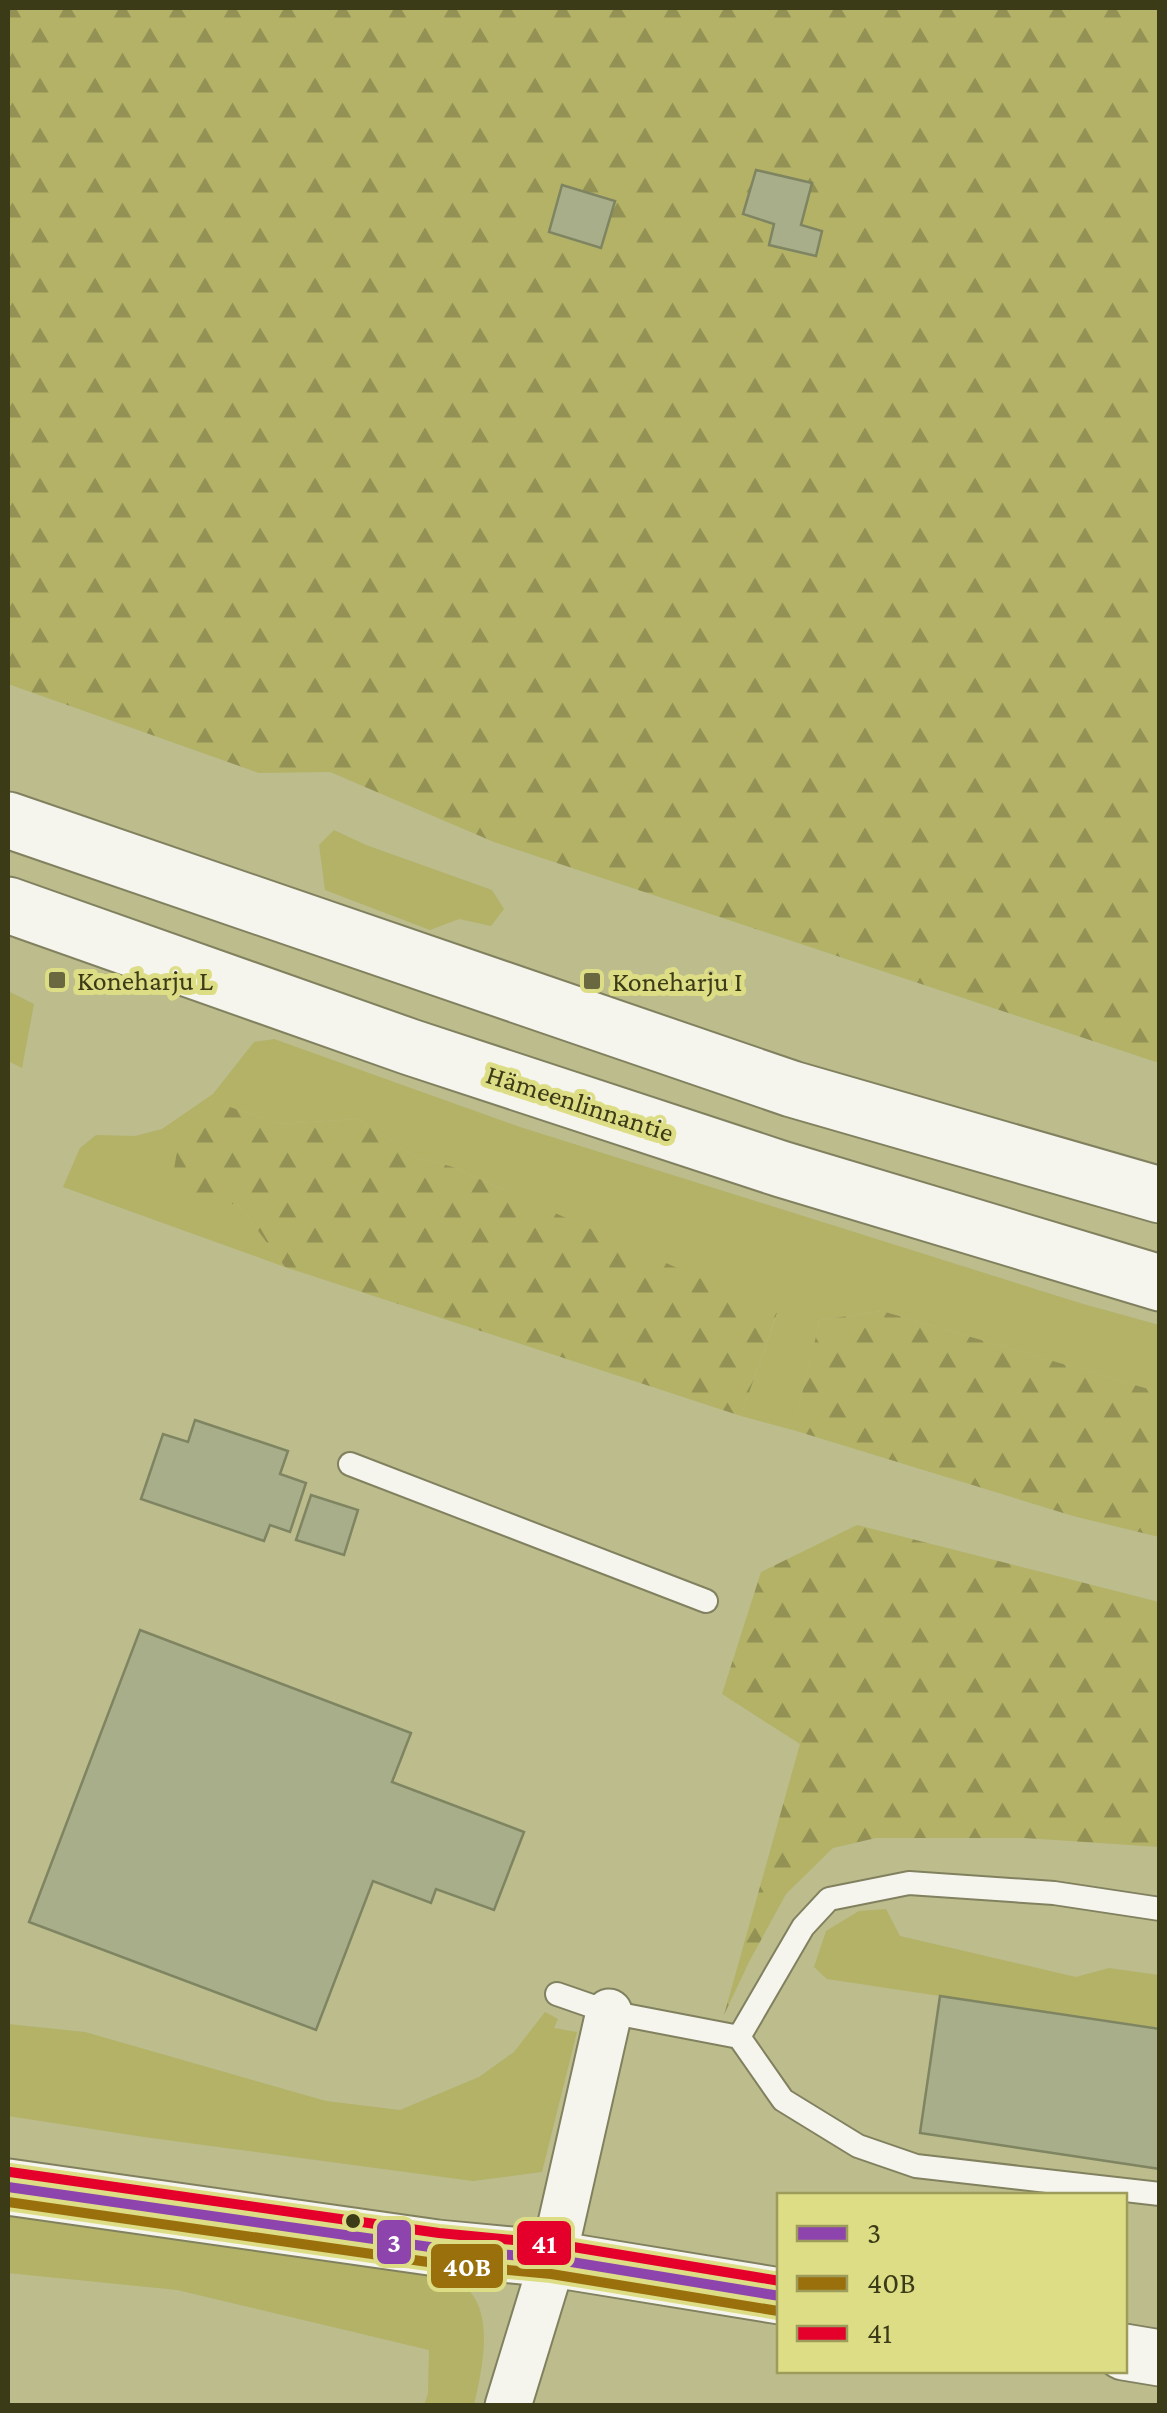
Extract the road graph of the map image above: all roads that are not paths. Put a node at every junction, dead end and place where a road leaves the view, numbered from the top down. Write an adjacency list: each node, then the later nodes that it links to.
1 (8, 820): 3 (main road)
2 (8, 905): 4 (main road, Hämeenlinnantie)
3 (1160, 1195)
4 (1160, 1282)
5 (350, 1464): 6 (lane)
6 (706, 1601)
7 (1160, 1909): 10 (lane)
8 (557, 1994): 9 (lane)
9 (608, 2012): 10 (lane); 13 (street)
10 (739, 2037): 12 (lane)
11 (8, 2186): 13 (main road)
12 (1160, 2194)
13 (552, 2258): 14 (main road); 17 (street)
14 (777, 2296)
15 (1127, 2352): 16 (main road)
16 (1160, 2358)
17 (508, 2406)

